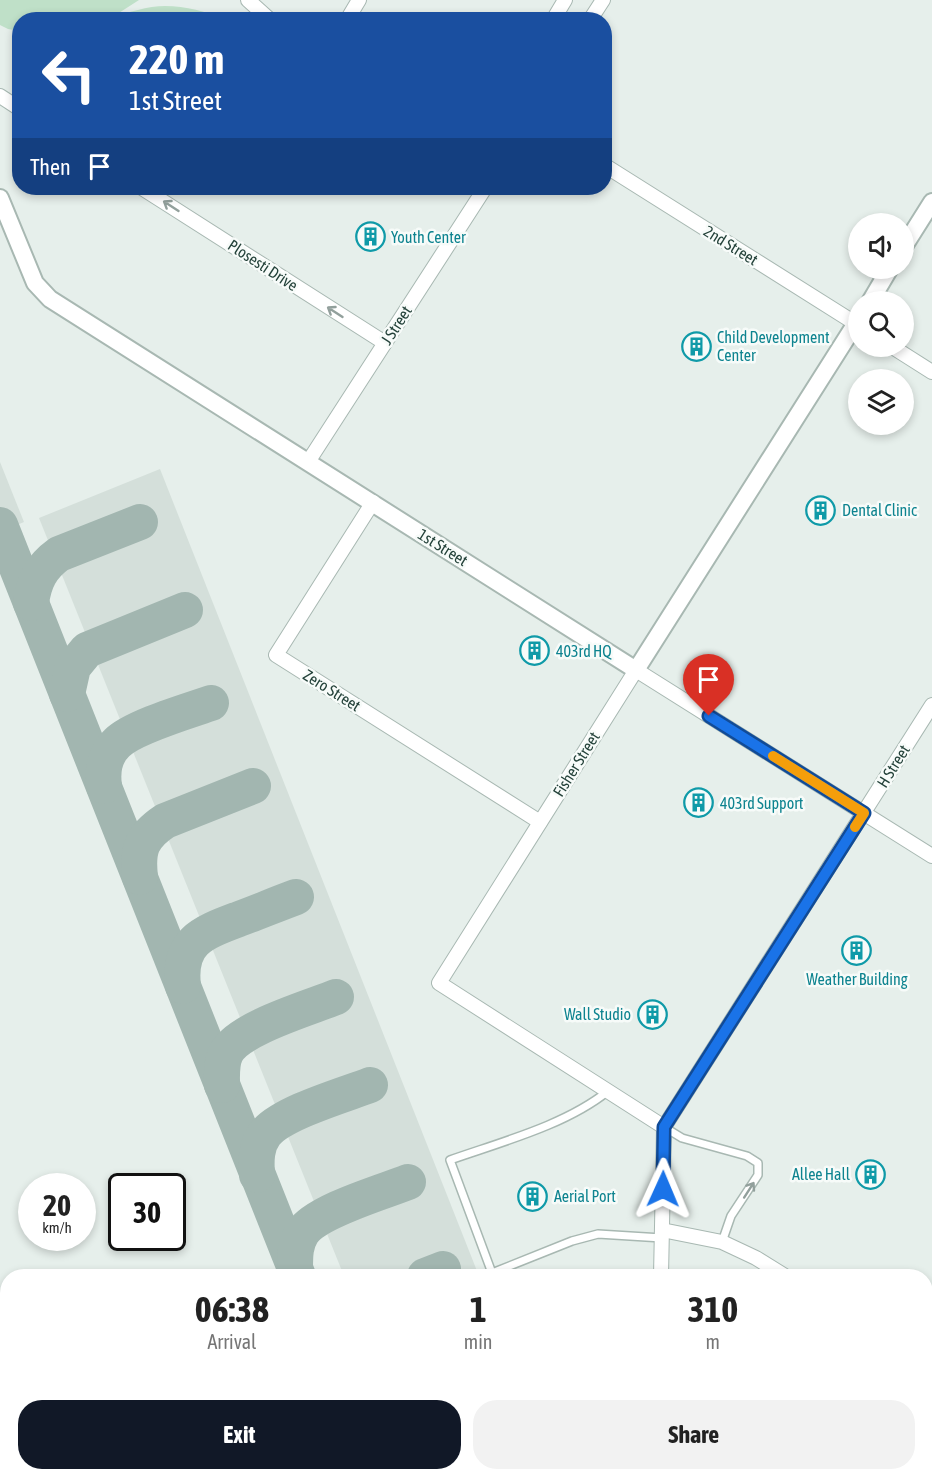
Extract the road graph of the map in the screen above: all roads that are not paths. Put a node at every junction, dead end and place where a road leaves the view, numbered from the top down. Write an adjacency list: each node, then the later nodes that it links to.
1 (248, 0): 2 (street)
2 (261, 12)
3 (612, 170): 9 (street, 2nd Street)
4 (153, 195): 11 (street, Plosesti Drive, one-way to 4)
5 (480, 195): 11 (street, J Street)
6 (0, 198): 14 (street, 1st Street)
7 (932, 202): 8 (street)
8 (914, 231)
9 (848, 317)
10 (848, 337): 16 (street, Fisher Street)
11 (385, 343): 14 (street, J Street)
12 (908, 357): 13 (street)
13 (932, 372)
14 (308, 462): 15 (street, 1st Street)
15 (373, 502): 16 (street, 1st Street); 19 (street, Zero Street)
16 (636, 670): 18 (street, 1st Street); 19 (street, Fisher Street)
17 (932, 705): 18 (street, H Street)
18 (864, 813): 20 (street, 1st Street); 22 (street, H Street)
19 (540, 822): 21 (street, Fisher Street)
20 (932, 856)
21 (608, 1091): 22 (street, Fisher Street); 25 (lane)
22 (664, 1127): 23 (street); 24 (lane, one-way to 22)
23 (662, 1234): 24 (street); 26 (lane); 27 (street)
24 (722, 1242): 28 (street)
25 (491, 1269)
26 (502, 1269)
27 (661, 1269)
28 (774, 1269)

